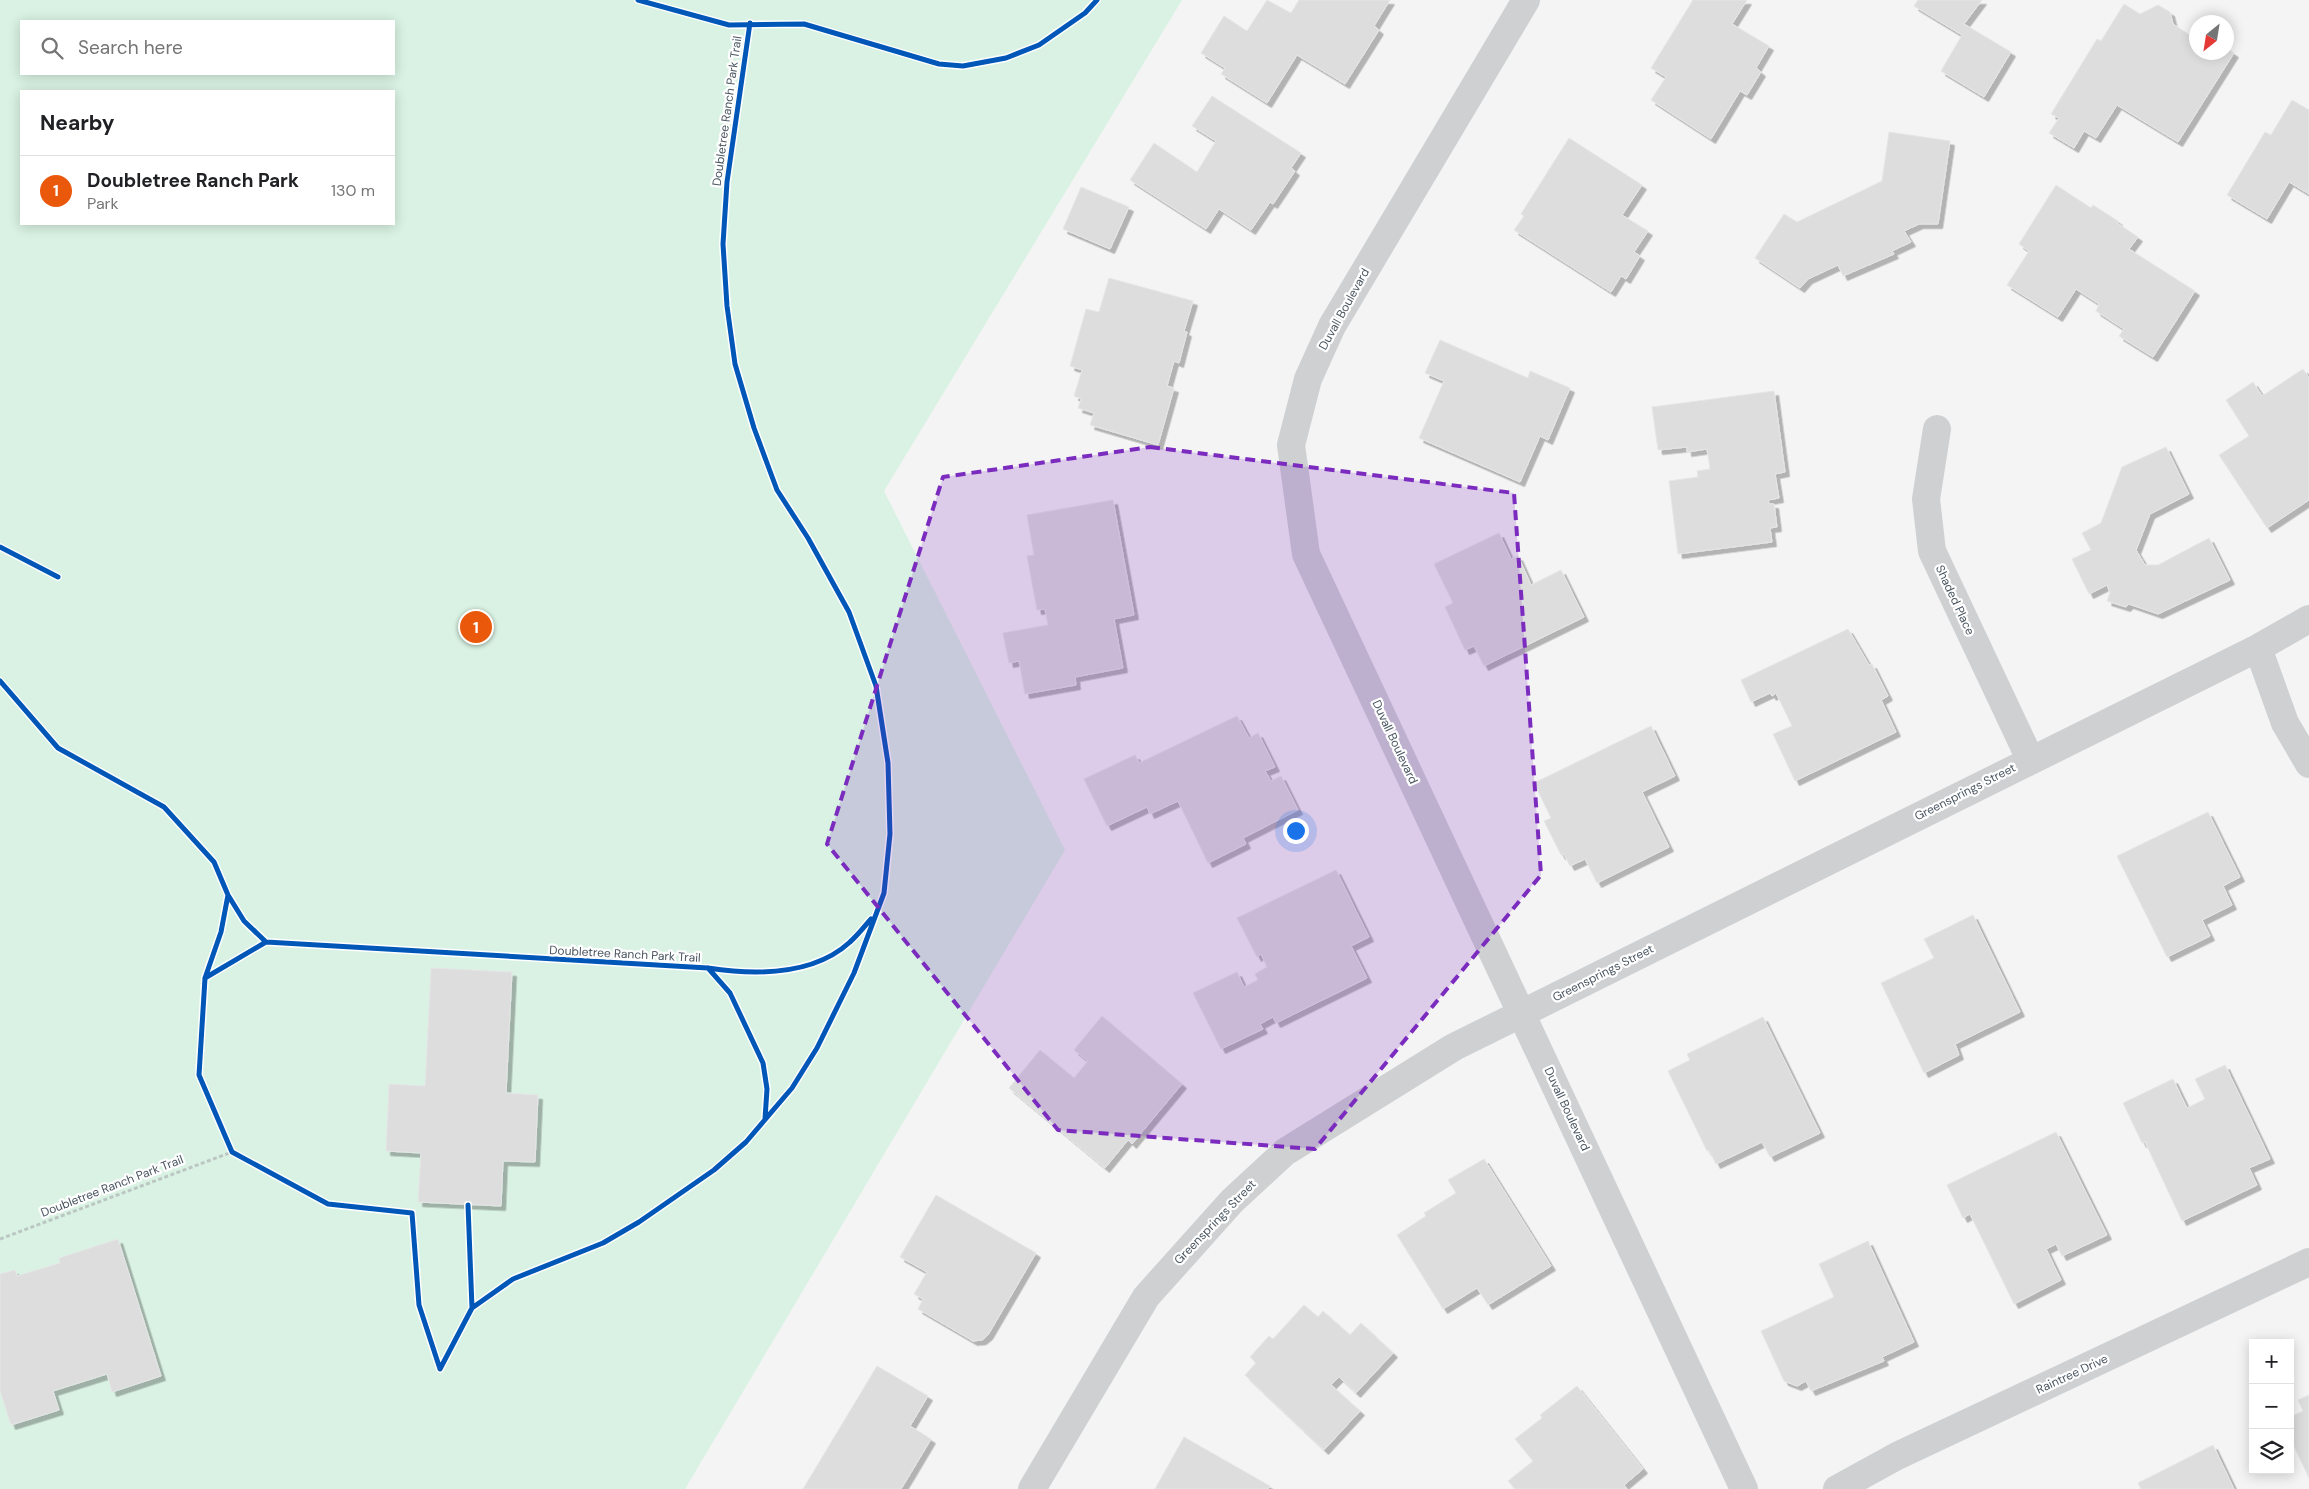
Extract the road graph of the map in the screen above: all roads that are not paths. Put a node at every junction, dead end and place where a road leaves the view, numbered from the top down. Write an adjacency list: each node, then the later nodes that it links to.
1 (1526, 0): 7 (street, Duvall Boulevard)
2 (1937, 429): 5 (street, Shaded Place)
3 (2309, 619): 4 (street, Greensprings Street)
4 (2258, 648): 5 (street, Greensprings Street); 6 (street)
5 (2030, 760): 7 (street, Greensprings Street)
6 (2309, 764)
7 (1523, 1013): 9 (street, Greensprings Street); 10 (street, Duvall Boulevard)
8 (2309, 1262): 11 (street, Raintree Drive)
9 (1032, 1489)
10 (1744, 1489)
11 (1837, 1489)

